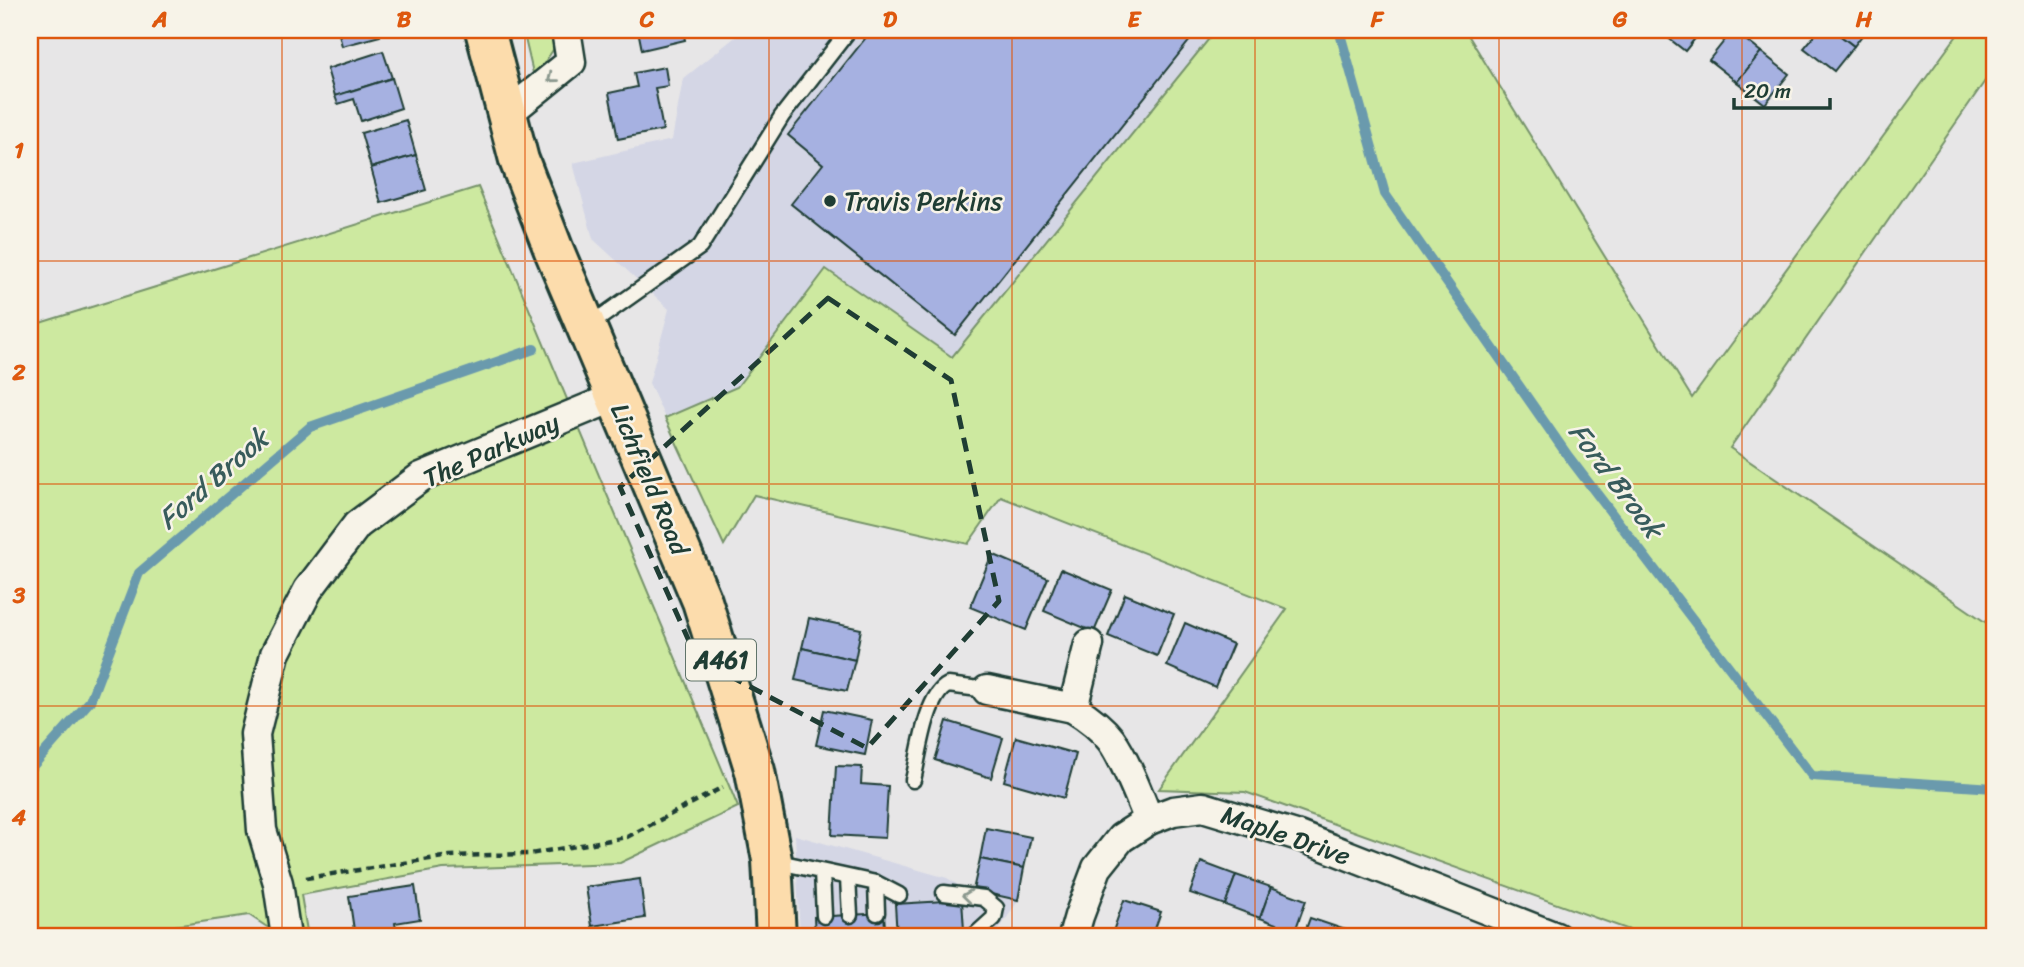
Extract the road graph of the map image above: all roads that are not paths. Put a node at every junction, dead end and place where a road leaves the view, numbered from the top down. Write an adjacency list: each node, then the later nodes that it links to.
1 (485, 30): 4 (highway, Lichfield Road / A461)
2 (566, 30): 4 (street, one-way to 4)
3 (849, 30): 5 (lane)
4 (507, 114): 5 (highway, Lichfield Road / A461)
5 (586, 327): 6 (highway, Lichfield Road / A461)
6 (615, 397): 12 (highway, Lichfield Road / A461); 21 (street, The Parkway)
7 (1089, 644): 9 (street)
8 (987, 690): 9 (street); 10 (lane)
9 (1073, 708): 11 (street)
10 (914, 780)
11 (1149, 820): 24 (street, Maple Drive); 25 (street, Maple Drive)
12 (772, 860): 13 (lane); 22 (highway, Lichfield Road / A461)
13 (822, 872): 14 (lane); 20 (lane)
14 (848, 878): 15 (lane); 19 (lane)
15 (876, 883): 17 (lane); 18 (lane)
16 (944, 894): 23 (lane, one-way to 16)
17 (899, 895)
18 (877, 913)
19 (850, 915)
20 (824, 916)
21 (286, 937)
22 (776, 937)
23 (973, 937)
24 (1073, 937)
25 (1556, 937)

